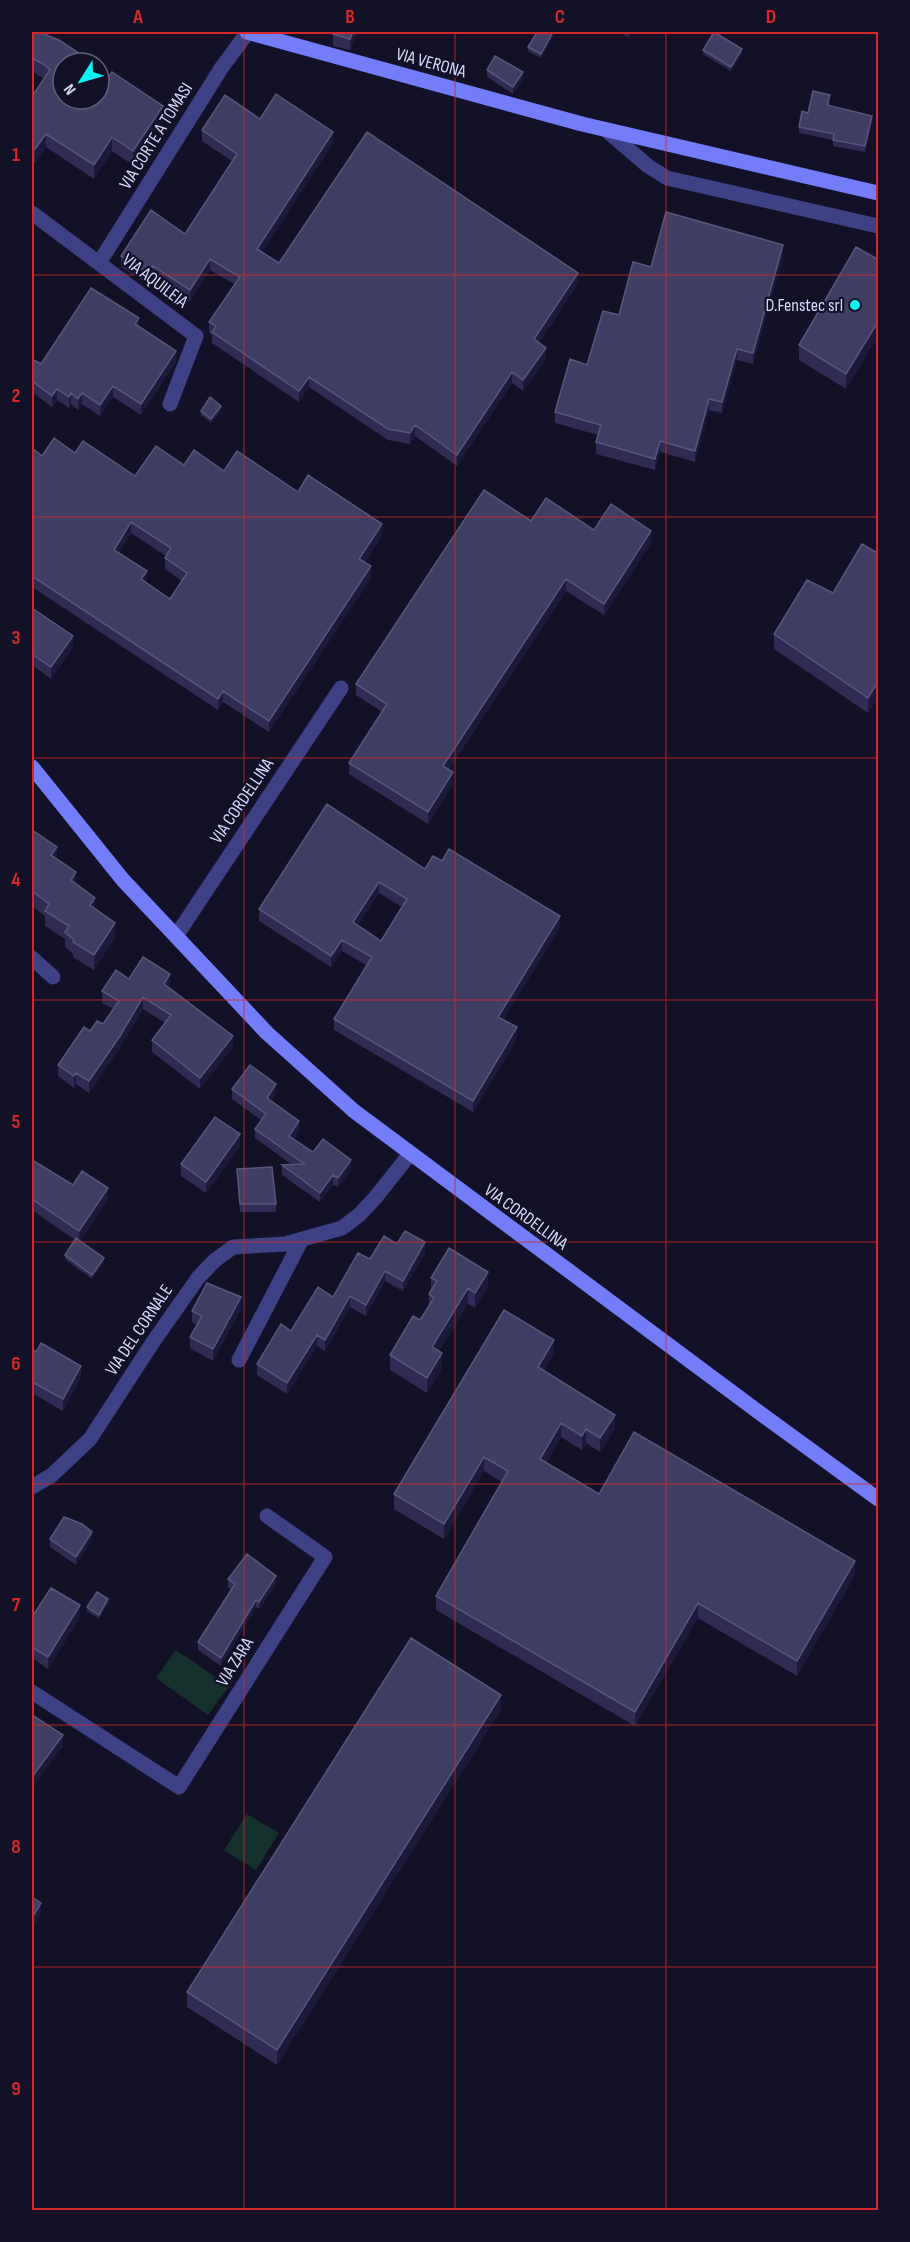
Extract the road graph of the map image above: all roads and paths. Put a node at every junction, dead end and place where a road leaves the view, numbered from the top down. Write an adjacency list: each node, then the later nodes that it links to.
1 (248, 32): 2 (street, VIA VERONA); 6 (street, VIA CORTE A TOMASI)
2 (606, 130): 3 (street, VIA VERONA); 5 (street, VIA VERONA)
3 (879, 193)
4 (32, 213): 6 (street, VIA AQUILEIA)
5 (879, 226)
6 (99, 263): 7 (street, VIA AQUILEIA)
7 (170, 404)
8 (341, 688): 10 (street, VIA CORDELLINA)
9 (32, 767): 10 (street, VIA CORDELLINA)
10 (176, 936): 13 (street, VIA CORDELLINA)
11 (32, 957): 12 (street)
12 (53, 977)
13 (410, 1154): 14 (street, VIA DEL CORNALE); 17 (street, VIA CORDELLINA)
14 (302, 1239): 15 (street); 16 (street, VIA DEL CORNALE)
15 (239, 1360)
16 (32, 1487)
17 (879, 1499)
18 (267, 1516): 19 (street, VIA ZARA)
19 (32, 1692)

